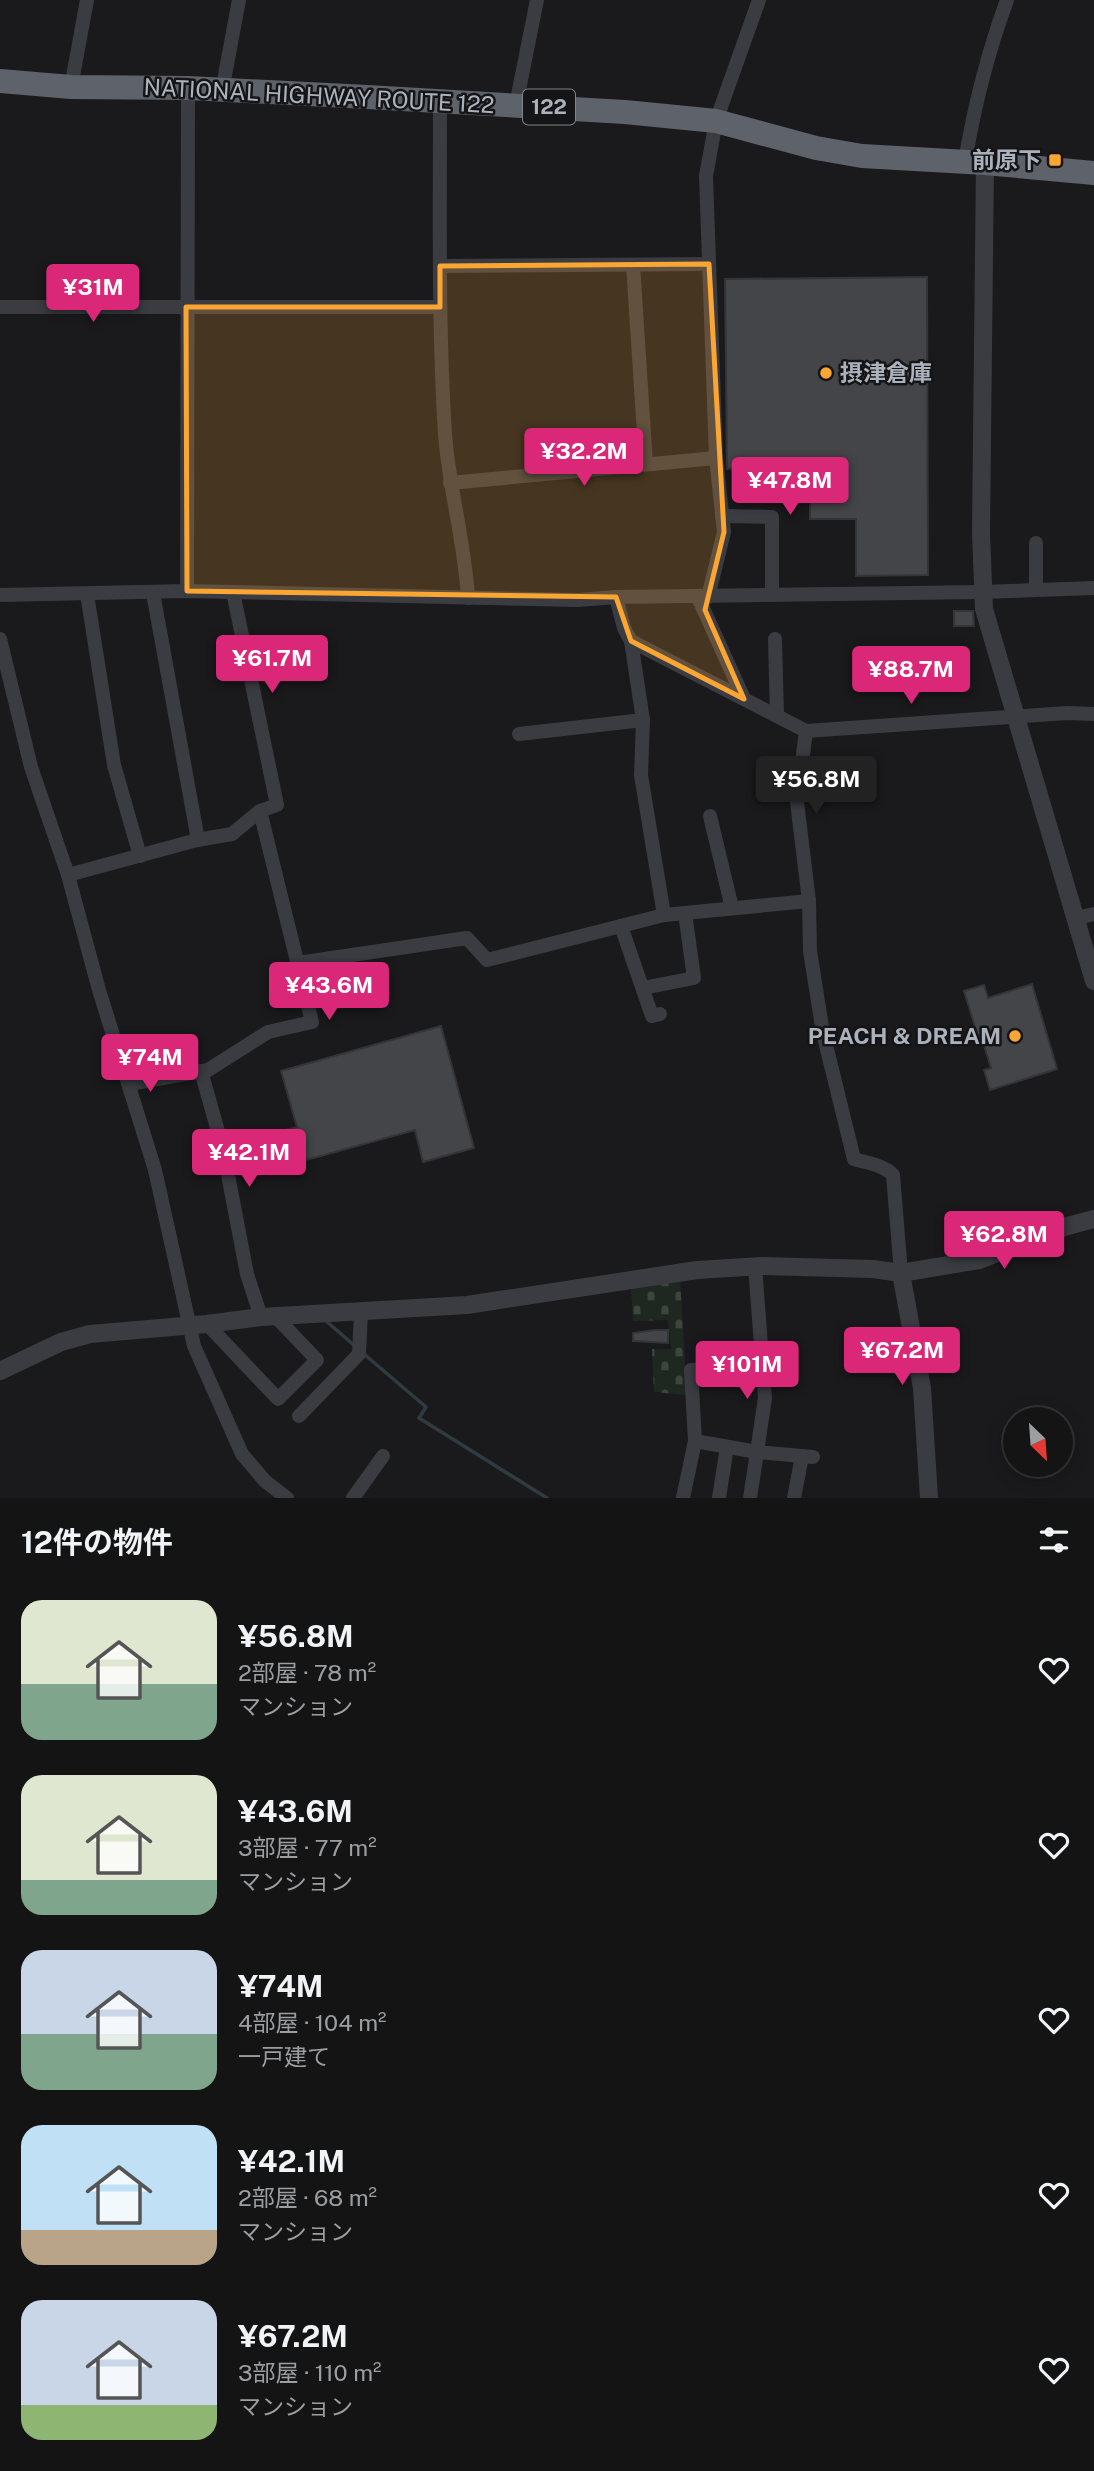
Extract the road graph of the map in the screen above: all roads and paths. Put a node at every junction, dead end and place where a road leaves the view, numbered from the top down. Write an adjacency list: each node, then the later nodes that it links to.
1 (87, 0): 7 (street)
2 (239, 0): 9 (street)
3 (537, 0): 11 (street)
4 (759, 0): 12 (street)
5 (1007, 0): 13 (street)
6 (0, 82): 7 (highway, NATIONAL HIGHWAY ROUTE 122 / 122)
7 (71, 87): 8 (highway, NATIONAL HIGHWAY ROUTE 122 / 122)
8 (188, 88): 9 (highway, NATIONAL HIGHWAY ROUTE 122 / 122); 19 (street)
9 (222, 91): 10 (highway, NATIONAL HIGHWAY ROUTE 122 / 122)
10 (440, 102): 11 (highway, NATIONAL HIGHWAY ROUTE 122 / 122); 17 (street)
11 (516, 106): 12 (highway, NATIONAL HIGHWAY ROUTE 122 / 122)
12 (716, 121): 13 (highway, NATIONAL HIGHWAY ROUTE 122 / 122); 15 (street)
13 (975, 162): 14 (highway, NATIONAL HIGHWAY ROUTE 122 / 122); 30 (street)
14 (1094, 173)
15 (709, 264): 16 (street); 21 (street)
16 (633, 265): 17 (street); 22 (street)
17 (440, 266): 20 (street)
18 (0, 307): 19 (street)
19 (186, 307): 20 (street); 28 (street)
20 (440, 307): 23 (street)
21 (716, 458): 22 (street); 24 (street)
22 (646, 464): 23 (street)
23 (450, 483): 37 (street)
24 (722, 516): 34 (street); 36 (street)
25 (1036, 542): 27 (street)
26 (1094, 588): 27 (street)
27 (1036, 589): 30 (street)
28 (187, 591): 29 (street); 31 (street)
29 (233, 592): 37 (street); 48 (street)
30 (982, 592): 34 (street); 44 (street)
31 (153, 593): 32 (street); 50 (street)
32 (87, 594): 33 (street); 51 (street)
33 (0, 595)
34 (772, 595): 36 (street)
35 (616, 597): 36 (street); 37 (street); 40 (street)
36 (703, 597): 41 (street)
37 (468, 598)
38 (0, 639): 52 (street)
39 (775, 639): 43 (street)
40 (631, 641): 41 (street); 45 (street)
41 (744, 698): 43 (street)
42 (1094, 714): 44 (street)
43 (777, 716): 46 (street)
44 (1018, 716): 46 (street); 58 (street)
45 (643, 720): 47 (street); 56 (street)
46 (806, 731): 53 (street)
47 (519, 734)
48 (260, 811): 50 (street); 60 (street)
49 (710, 816): 54 (street)
50 (198, 840): 51 (street)
51 (140, 856): 52 (street)
52 (68, 875): 65 (street)
53 (808, 901): 54 (street); 68 (street)
54 (732, 908): 55 (street)
55 (685, 913): 56 (street); 62 (street)
56 (664, 915): 59 (street)
57 (1094, 915): 58 (street)
58 (1076, 918): 61 (street)
59 (621, 926): 60 (street); 62 (street)
60 (298, 963): 64 (street)
61 (1094, 981)
62 (642, 988): 63 (street)
63 (660, 1014)
64 (201, 1071): 65 (street); 70 (street)
65 (129, 1084): 71 (street)
66 (1094, 1219): 68 (street)
67 (755, 1266): 68 (street); 69 (street); 72 (street)
68 (901, 1273): 85 (street)
69 (361, 1311): 70 (street); 74 (street)
70 (268, 1317): 71 (street); 71 (street)
71 (198, 1324): 73 (street); 79 (street)
72 (764, 1364): 75 (street); 77 (street)
73 (0, 1371)
74 (299, 1416)
75 (695, 1441): 76 (street); 81 (street)
76 (727, 1447): 77 (street); 82 (street)
77 (757, 1452): 83 (street); 84 (street)
78 (383, 1456): 80 (street)
79 (287, 1498)
80 (353, 1498)
81 (683, 1498)
82 (719, 1498)
83 (750, 1498)
84 (794, 1498)
85 (929, 1498)

